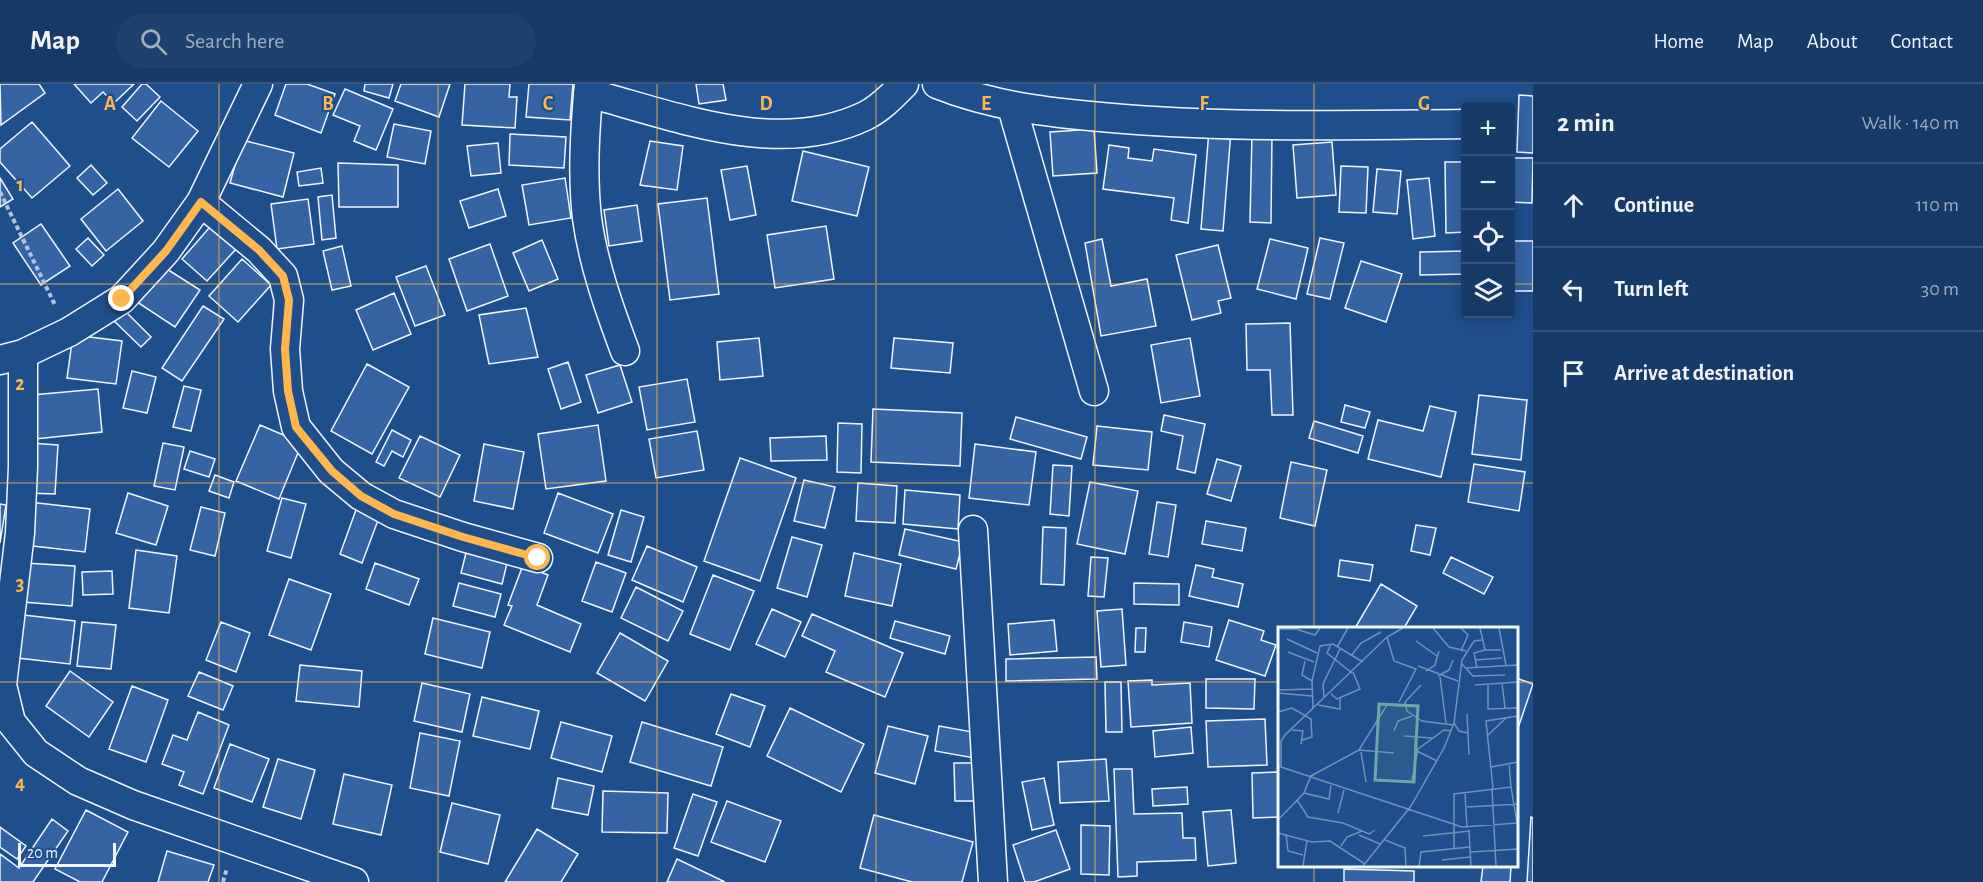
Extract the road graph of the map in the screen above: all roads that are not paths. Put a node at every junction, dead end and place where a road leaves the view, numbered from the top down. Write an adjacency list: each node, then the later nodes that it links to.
1 (258, 84): 7 (street)
2 (904, 84): 4 (street)
3 (937, 84): 5 (street)
4 (589, 88): 8 (street)
5 (1012, 107): 6 (street); 10 (street)
6 (1461, 124)
7 (201, 202): 9 (street); 12 (street)
8 (625, 351)
9 (12, 357): 13 (street)
10 (1094, 391)
11 (973, 530): 14 (street)
12 (538, 558)
13 (354, 882)
14 (993, 882)

